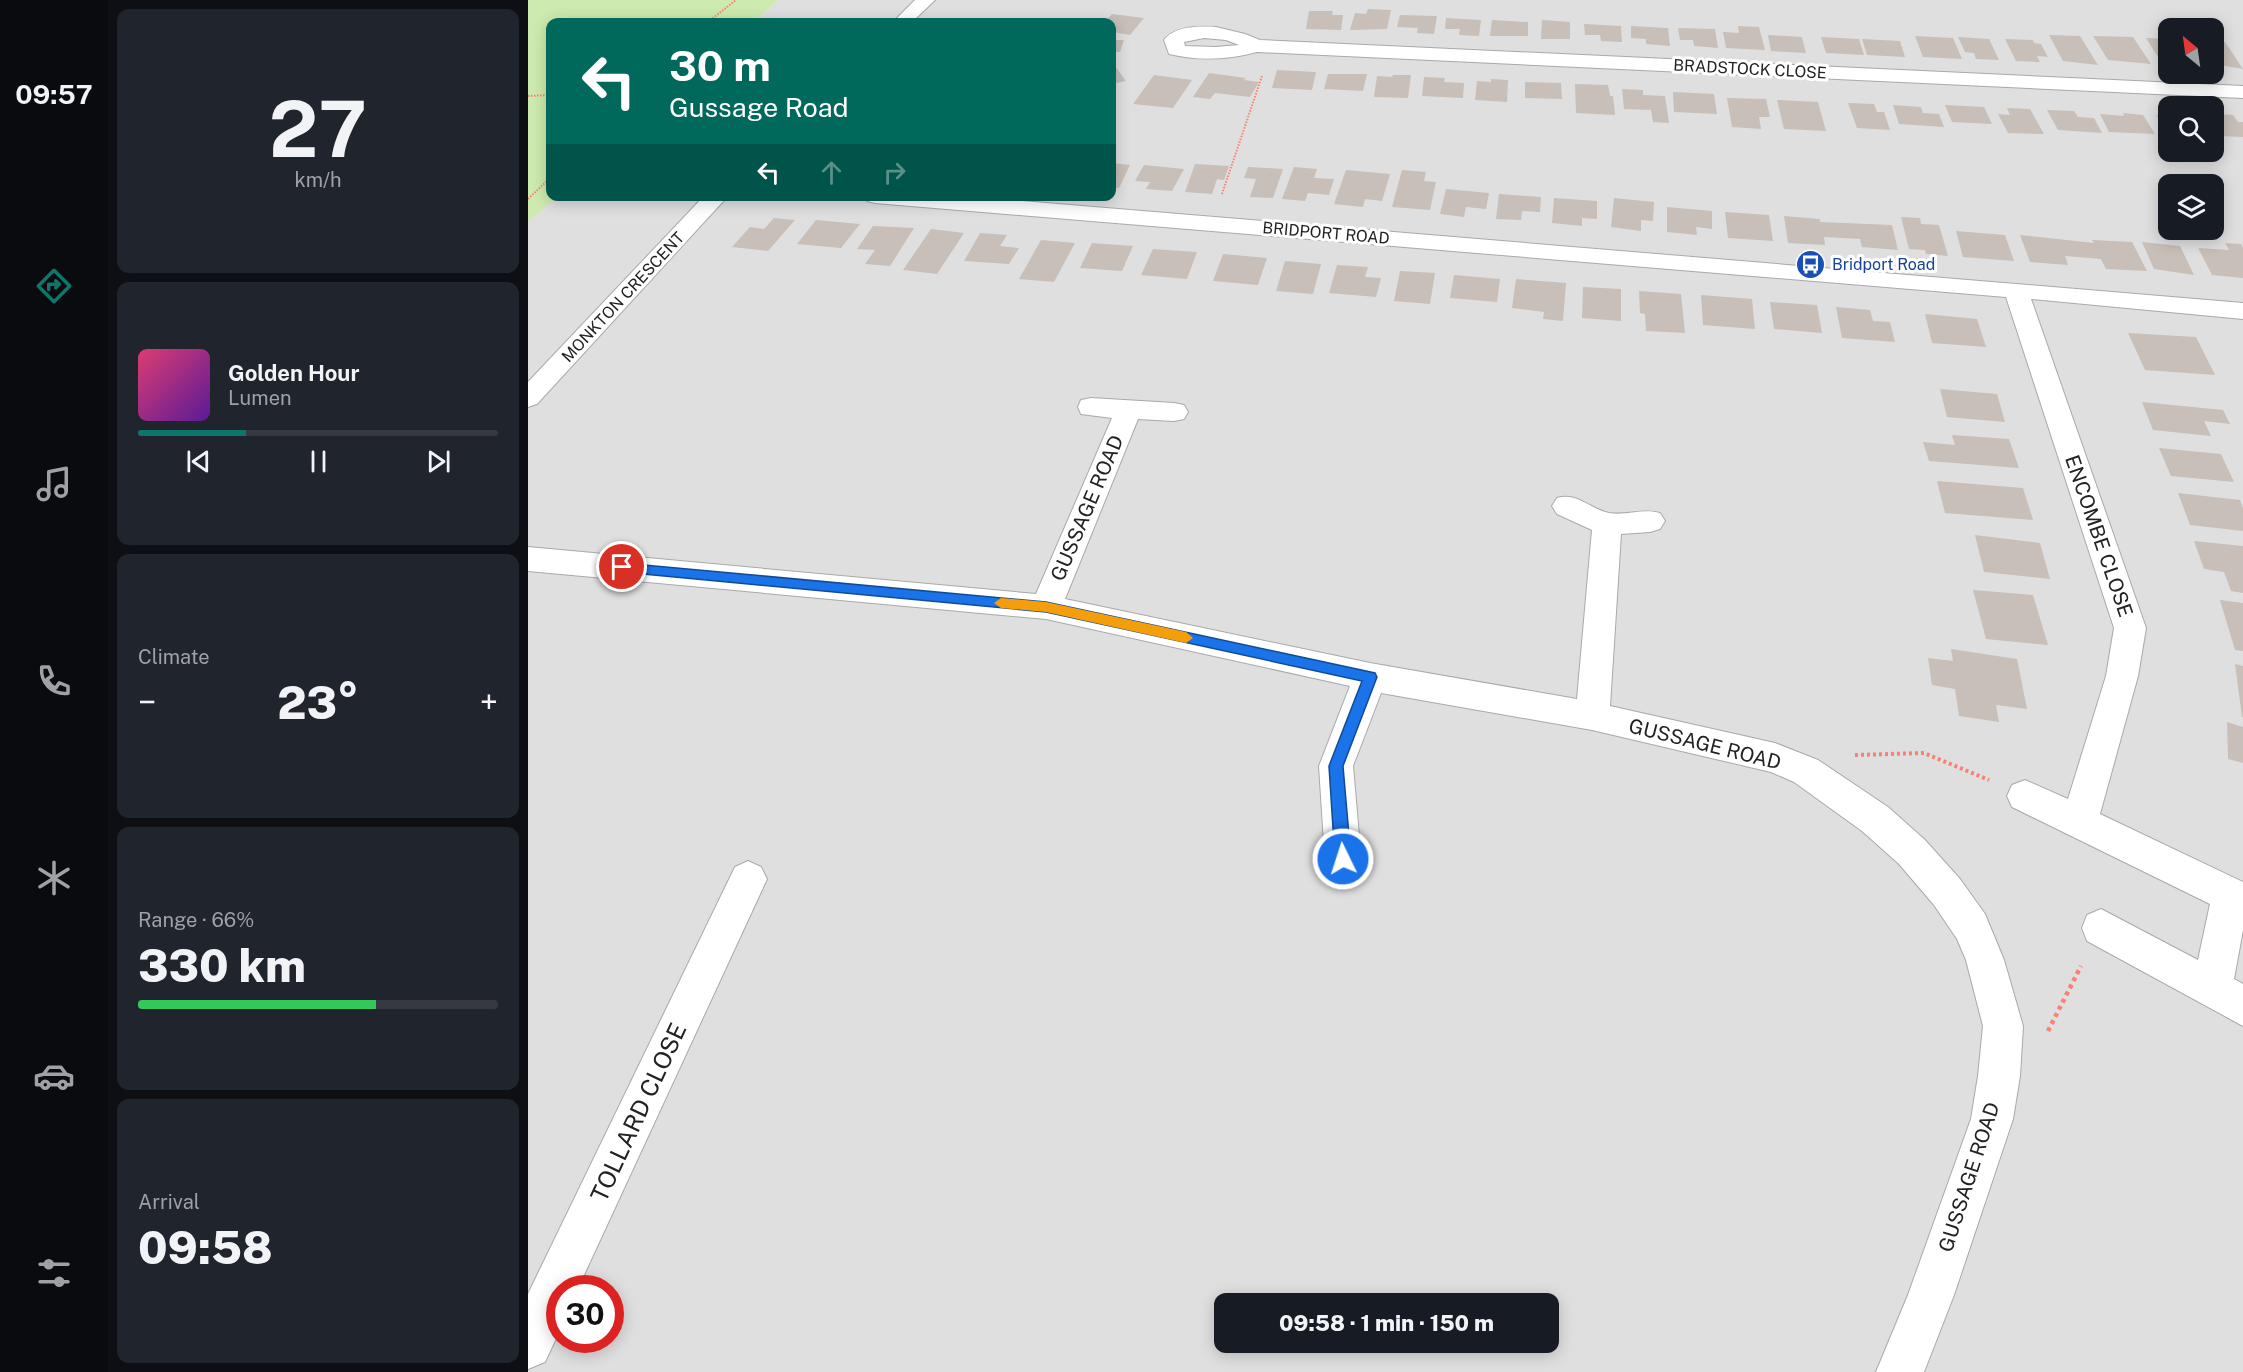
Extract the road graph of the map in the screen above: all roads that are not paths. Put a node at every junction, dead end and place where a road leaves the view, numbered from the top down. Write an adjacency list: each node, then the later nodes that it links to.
1 (927, 0): 2 (street)
2 (907, 18)
3 (1264, 46): 4 (street, BRADSTOCK CLOSE)
4 (2243, 92)
5 (712, 201): 9 (street, MONKTON CRESCENT)
6 (935, 201): 7 (street, BRIDPORT ROAD)
7 (2016, 290): 8 (street, BRIDPORT ROAD); 21 (street, ENCOMBE CLOSE)
8 (2243, 311)
9 (528, 398)
10 (1091, 407): 11 (street, GUSSAGE ROAD)
11 (1129, 409): 12 (street, GUSSAGE ROAD); 17 (street, GUSSAGE ROAD)
12 (1173, 412)
13 (1567, 506): 15 (street)
14 (1650, 521): 15 (street)
15 (1607, 524): 19 (street)
16 (528, 559): 17 (street, GUSSAGE ROAD)
17 (1046, 607): 18 (street, GUSSAGE ROAD)
18 (1370, 677): 19 (street, GUSSAGE ROAD); 22 (street)
19 (1592, 716): 28 (street, GUSSAGE ROAD)
20 (2025, 796): 21 (street)
21 (2080, 820): 24 (street)
22 (1343, 859)
23 (748, 879): 27 (street, TOLLARD CLOSE)
24 (2237, 898): 26 (street)
25 (2101, 928): 26 (street)
26 (2228, 997)
27 (528, 1345)
28 (1900, 1372)

